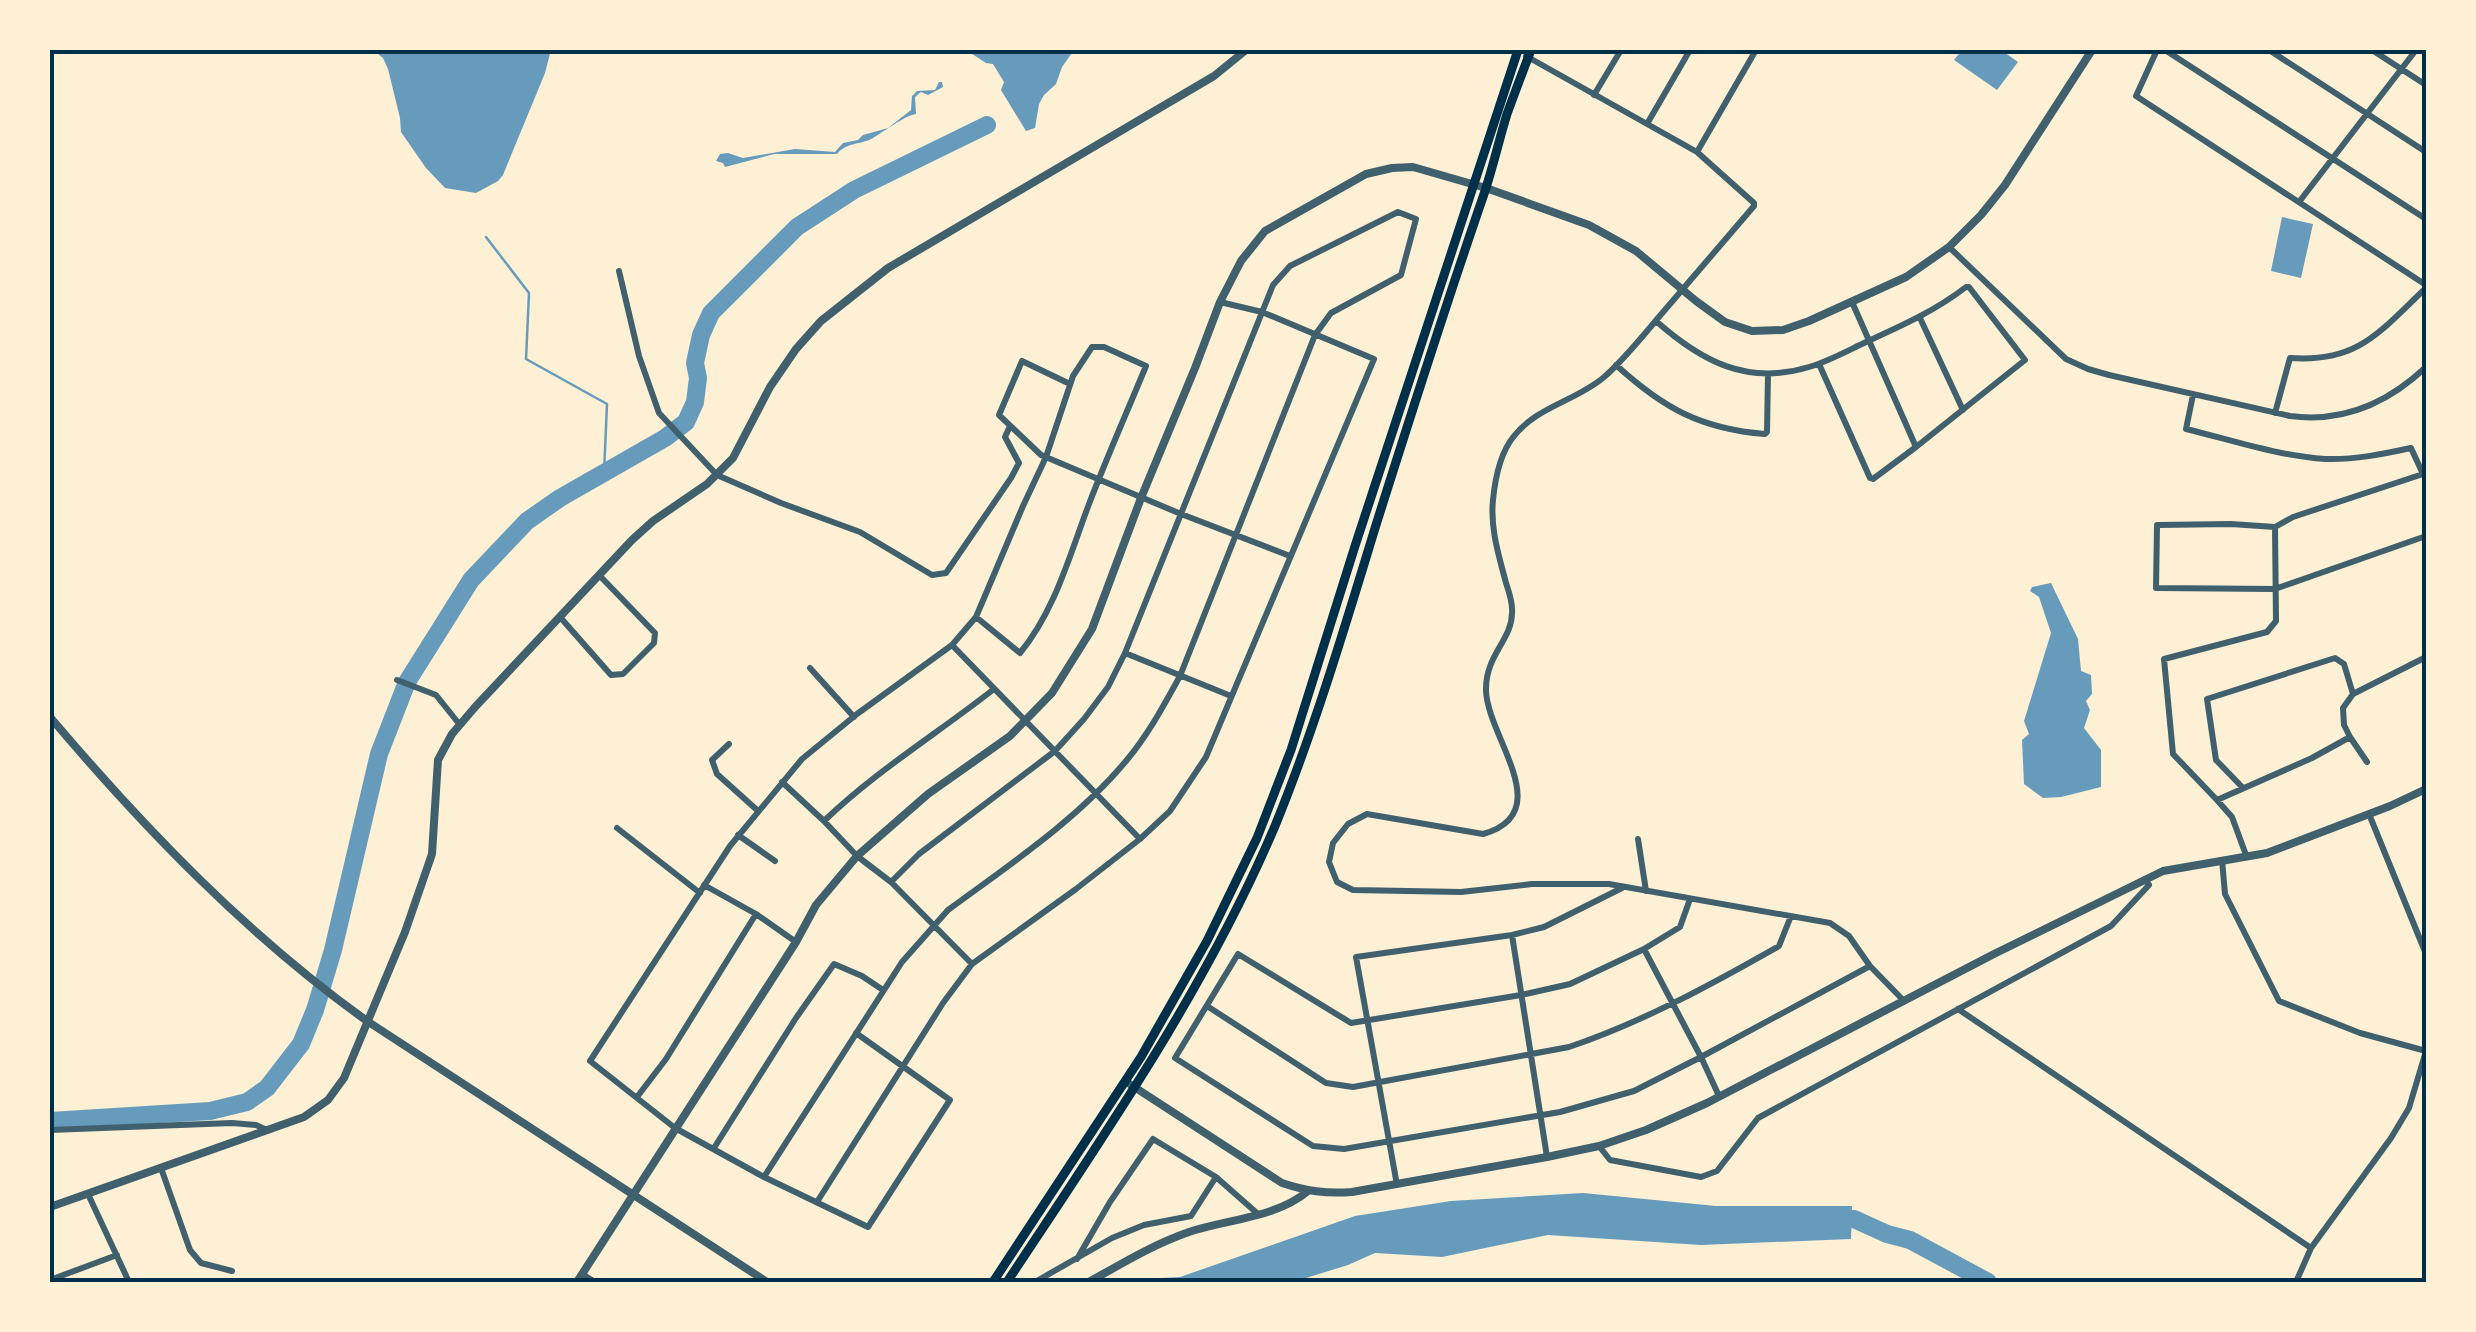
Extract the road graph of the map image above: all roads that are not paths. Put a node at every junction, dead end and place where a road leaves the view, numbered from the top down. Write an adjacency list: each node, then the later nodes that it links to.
1 (1246, 50): 48 (street)
2 (1621, 50): 15 (street)
3 (1690, 50): 17 (street)
4 (1756, 50): 18 (street)
5 (2092, 50): 25 (street)
6 (2157, 50): 23 (street)
7 (2165, 50): 20 (street)
8 (2269, 50): 16 (street)
9 (2372, 50): 13 (street)
10 (2416, 50): 13 (street)
11 (1517, 51): 12 (street); 21 (main road)
12 (1530, 54): 15 (street); 22 (main road)
13 (2401, 69): 14 (street); 16 (street)
14 (2426, 85)
15 (1594, 95): 17 (street)
16 (2367, 113): 19 (street); 20 (street)
17 (1647, 124): 18 (street)
18 (1696, 152): 28 (street)
19 (2426, 152)
20 (2334, 158): 23 (street); 24 (street)
21 (1474, 184): 22 (street); 29 (street); 122 (main road)
22 (1486, 188): 28 (street); 122 (main road)
23 (2298, 202): 27 (street)
24 (2426, 219)
25 (1949, 247): 30 (street); 41 (street)
26 (619, 271): 48 (street)
27 (2426, 286): 43 (street)
28 (1682, 289): 30 (street); 33 (street)
29 (1220, 302): 31 (street); 50 (street)
30 (1852, 302): 35 (street)
31 (1262, 312): 34 (street); 34 (street); 51 (street)
32 (1920, 318): 35 (street); 42 (street); 42 (street)
33 (1656, 321): 37 (street); 39 (street)
34 (1315, 335): 53 (street); 55 (street)
35 (1869, 341): 36 (street); 45 (street)
36 (1819, 364): 39 (street); 45 (street)
37 (1616, 365): 39 (street); 95 (street)
38 (2426, 367): 43 (street)
39 (1768, 374)
40 (1070, 384): 44 (street); 46 (street); 49 (street)
41 (2193, 395): 43 (street); 47 (street)
42 (1963, 410): 45 (street)
43 (2275, 413)
44 (1010, 426): 46 (street); 48 (street)
45 (1916, 447)
46 (1046, 457): 49 (street); 59 (street)
47 (2424, 473): 52 (street)
48 (717, 475): 56 (street)
49 (1098, 480): 50 (street); 59 (street)
50 (1141, 498): 51 (street); 71 (street)
51 (1181, 514): 53 (street); 61 (street)
52 (2274, 527): 57 (street); 57 (street)
53 (1237, 535): 55 (street); 64 (street)
54 (2426, 536): 57 (street)
55 (1290, 556): 68 (street)
56 (599, 575): 58 (street); 58 (street)
57 (2275, 589): 81 (street)
58 (560, 616): 72 (street)
59 (976, 617): 60 (street)
60 (952, 646): 66 (street); 70 (street)
61 (1125, 653): 64 (street); 75 (street)
62 (2426, 657): 67 (street)
63 (810, 668): 70 (street)
64 (1180, 676): 68 (street); 80 (street)
65 (398, 680): 72 (street)
66 (994, 689): 71 (street); 84 (street)
67 (2353, 694): 73 (street); 78 (street)
68 (1231, 696): 87 (street)
69 (50, 716): 115 (street)
70 (854, 717): 77 (street)
71 (1026, 723): 75 (street); 89 (street)
72 (460, 725): 115 (street)
73 (2350, 737): 76 (street); 78 (street)
74 (730, 744): 82 (street)
75 (1055, 750): 80 (street); 94 (street)
76 (2366, 762)
77 (782, 782): 82 (street); 84 (street)
78 (2243, 788): 81 (street)
79 (2426, 789): 83 (street)
80 (1097, 792): 87 (street); 101 (street)
81 (2217, 800): 90 (street)
82 (758, 810): 86 (street)
83 (2370, 814): 90 (street); 105 (street)
84 (824, 821): 89 (street)
85 (617, 828): 96 (street)
86 (738, 836): 92 (street); 96 (street)
87 (1140, 839): 106 (street)
88 (1638, 839): 97 (street)
89 (857, 856): 94 (street); 103 (street)
90 (2246, 856): 91 (street)
91 (2222, 860): 93 (street); 117 (street)
92 (775, 861)
93 (2145, 879): 110 (street); 113 (street)
94 (891, 882): 101 (street)
95 (1624, 887): 97 (street); 102 (street)
96 (702, 889): 99 (street); 124 (street)
97 (1646, 891): 98 (street)
98 (1690, 899): 100 (street); 104 (street)
99 (756, 914): 103 (street); 124 (street)
100 (1791, 916): 107 (street); 111 (street)
101 (932, 925): 106 (street); 108 (street)
102 (1512, 935): 109 (street); 114 (street)
103 (796, 942): 126 (street)
104 (1644, 948): 109 (street); 111 (street)
105 (2426, 954)
106 (972, 964): 120 (street)
107 (1870, 966): 110 (street); 119 (street)
108 (883, 990): 116 (street); 131 (street)
109 (1522, 995): 114 (street); 118 (street)
110 (1904, 1001): 123 (street)
111 (1672, 1004): 118 (street); 119 (street)
112 (1206, 1006): 114 (street); 121 (street); 129 (street)
113 (1958, 1009): 130 (street); 142 (street)
114 (1367, 1019): 121 (street)
115 (367, 1021): 128 (street); 151 (street)
116 (856, 1033): 120 (street); 134 (street)
117 (2426, 1051): 142 (street)
118 (1531, 1054): 121 (street); 125 (street)
119 (1702, 1057): 123 (street); 125 (street)
120 (903, 1067): 139 (street); 139 (street)
121 (1377, 1080): 129 (street)
122 (1130, 1084): 137 (street); 148 (main road); 152 (main road)
123 (1719, 1096): 130 (street)
124 (637, 1097): 126 (street)
125 (1541, 1114): 129 (street); 132 (street)
126 (675, 1128): 131 (street); 146 (street)
127 (50, 1130): 128 (street)
128 (268, 1130): 133 (street)
129 (1387, 1140): 136 (street)
130 (1599, 1146): 132 (street)
131 (714, 1148): 134 (street)
132 (1547, 1157): 136 (street)
133 (160, 1168): 138 (street); 145 (street)
134 (764, 1177): 139 (street)
135 (1216, 1178): 141 (street); 144 (street); 144 (street)
136 (1397, 1185): 137 (street)
137 (1308, 1191): 141 (street)
138 (88, 1194): 140 (street); 143 (street)
139 (818, 1202)
140 (50, 1207)
141 (1258, 1214): 154 (street)
142 (2311, 1248): 155 (street)
143 (117, 1255): 147 (street); 149 (street)
144 (1077, 1259): 153 (street)
145 (232, 1271)
146 (580, 1278): 150 (street)
147 (50, 1280)
148 (1012, 1280)
149 (129, 1282)
150 (595, 1282)
151 (766, 1282)
152 (993, 1282)
153 (1034, 1282)
154 (1089, 1282)
155 (2296, 1282)

